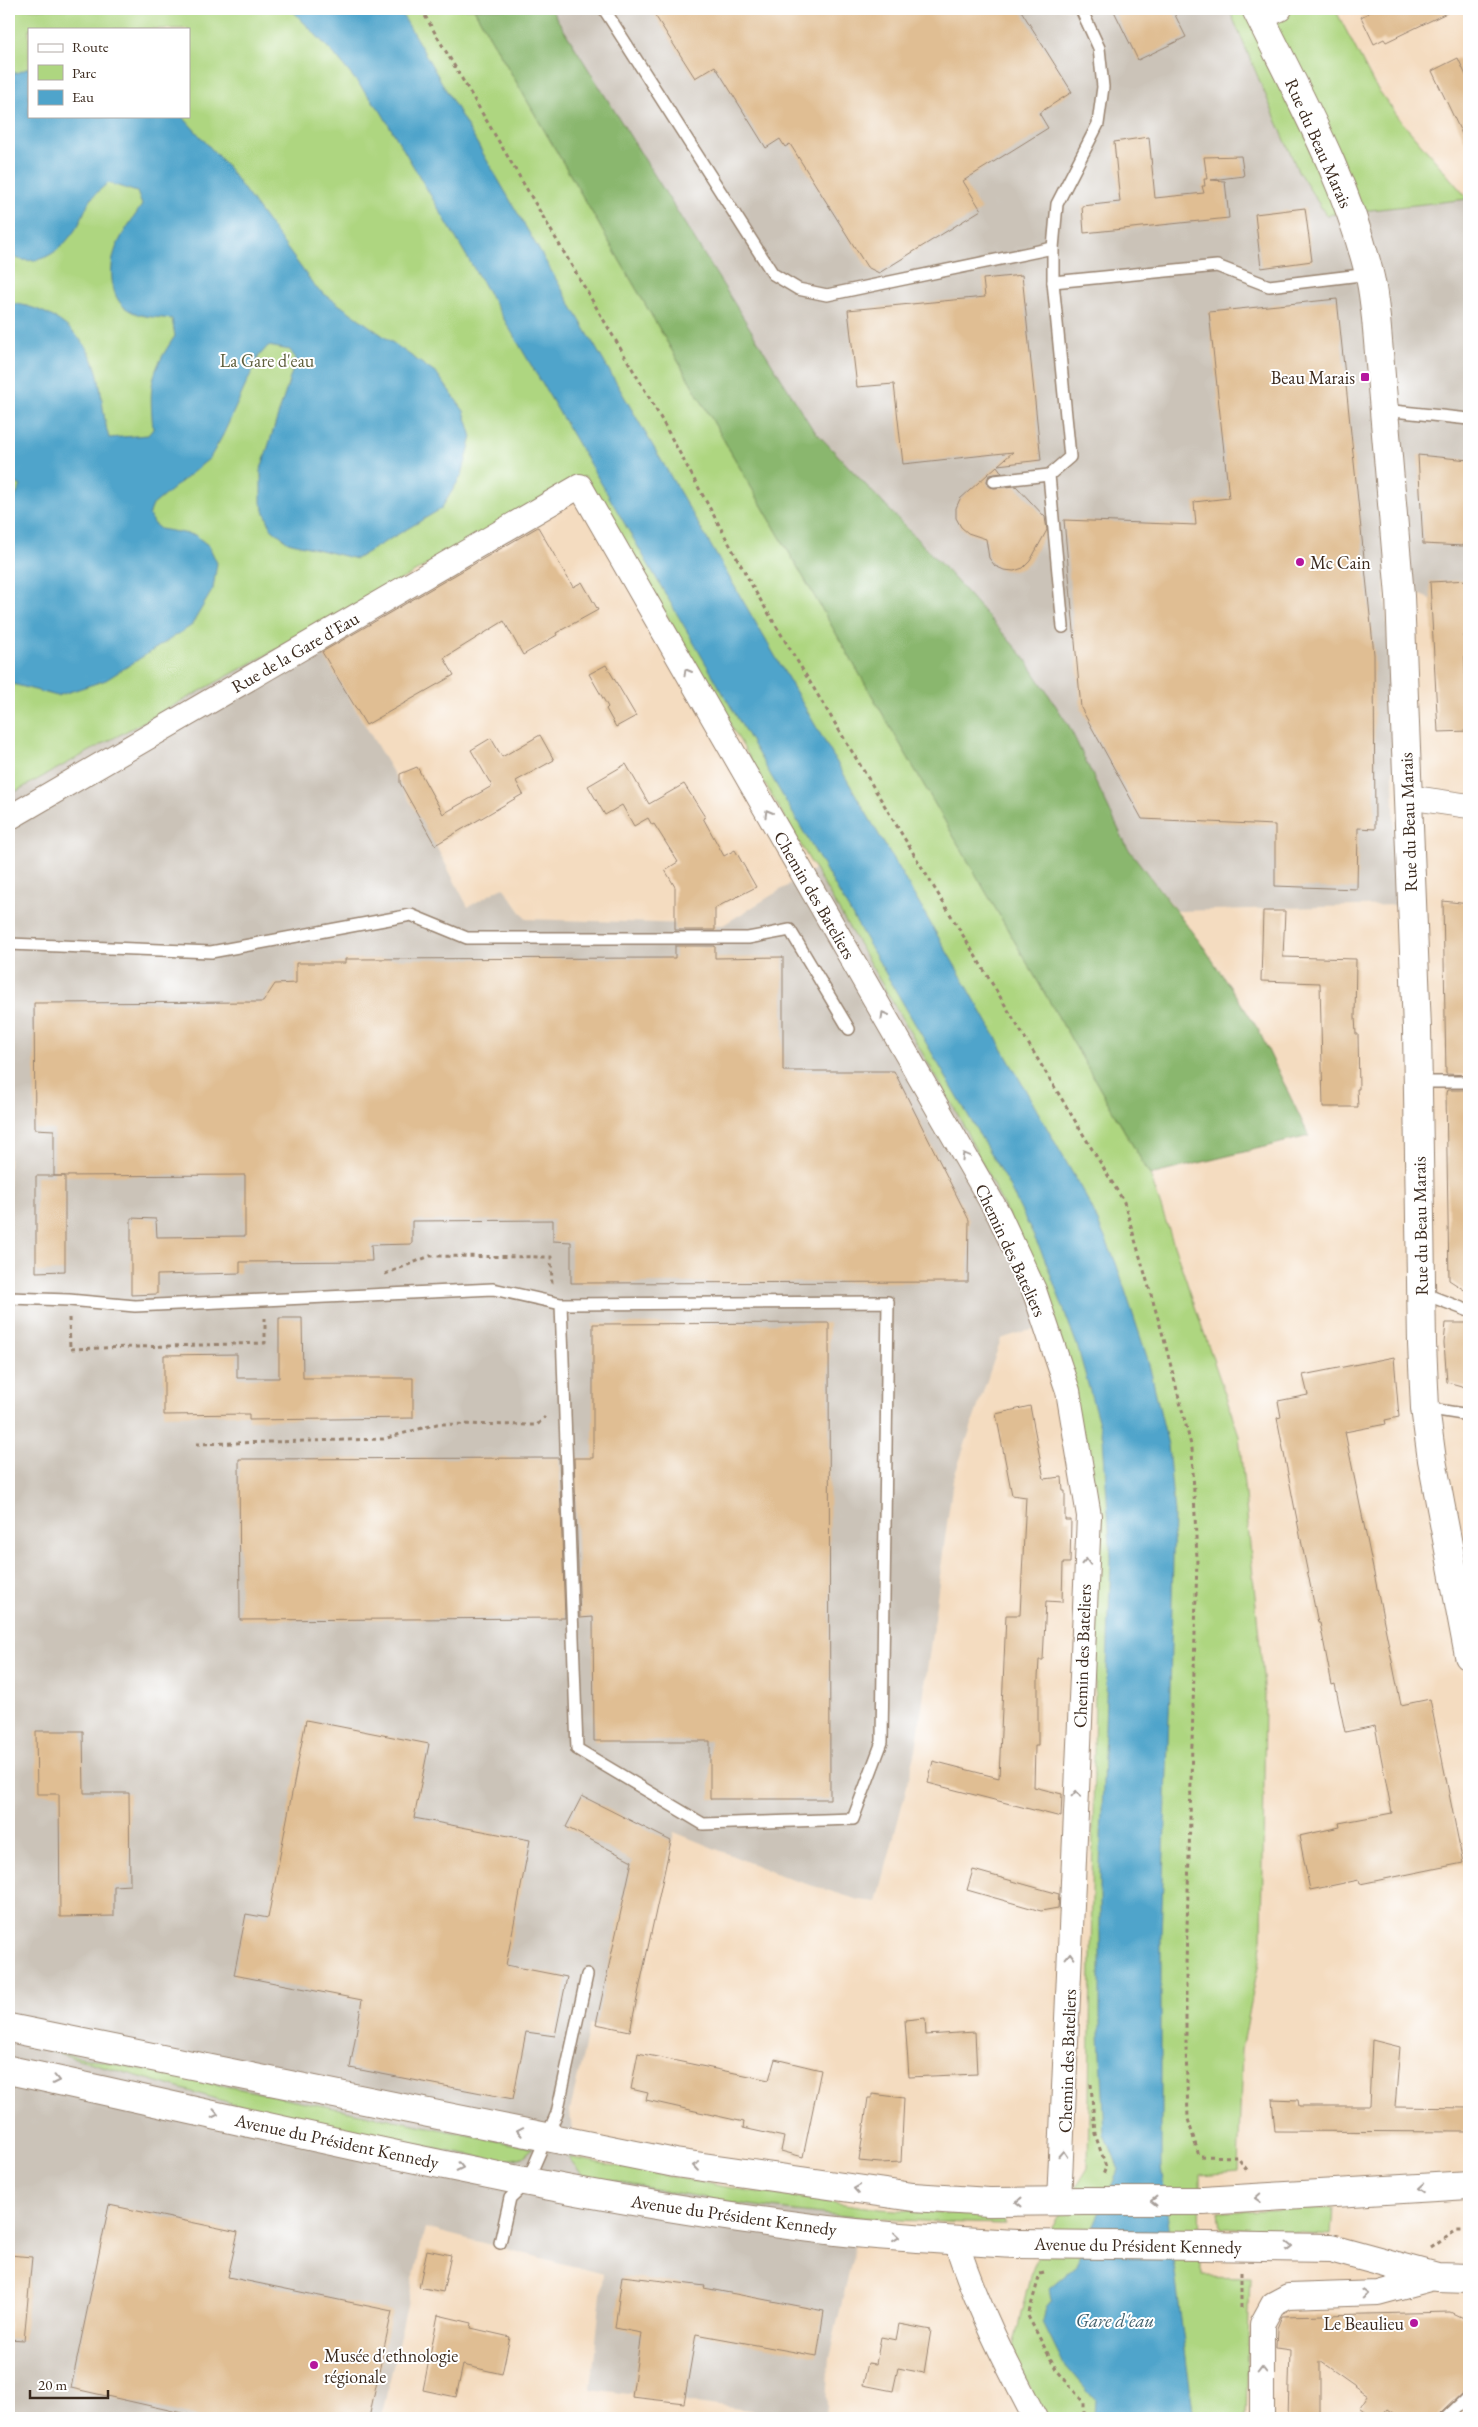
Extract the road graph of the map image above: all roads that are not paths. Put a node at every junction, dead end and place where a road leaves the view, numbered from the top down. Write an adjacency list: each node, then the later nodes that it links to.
1 (604, 9): 4 (lane)
2 (1081, 9): 4 (lane)
3 (1265, 12): 5 (main road, Rue du Beau Marais)
4 (1053, 248): 6 (lane)
5 (1370, 274): 6 (lane); 7 (main road, Rue du Beau Marais)
6 (1053, 282): 9 (lane)
7 (1384, 410): 8 (lane); 13 (main road, Rue du Beau Marais)
8 (1469, 419)
9 (1049, 475): 10 (lane); 12 (lane)
10 (994, 480)
11 (580, 486): 15 (street, Rue de la Gare d'Eau); 33 (street, Chemin des Bateliers, one-way to 11)
12 (1063, 627)
13 (1407, 797): 14 (street); 18 (main road, Rue du Beau Marais)
14 (1469, 806)
15 (9, 818)
16 (9, 944): 17 (lane)
17 (848, 1029)
18 (1418, 1082): 19 (lane); 20 (main road, Rue du Beau Marais)
19 (1469, 1082)
20 (1421, 1293): 23 (lane); 24 (main road, Rue du Beau Marais)
21 (9, 1298): 22 (lane)
22 (556, 1303): 22 (lane)
23 (1469, 1311)
24 (1425, 1408): 25 (lane); 26 (main road, Rue du Beau Marais)
25 (1469, 1415)
26 (1469, 1656)
27 (588, 1975): 30 (lane)
28 (9, 2028): 30 (main road, one-way to 28)
29 (9, 2070): 31 (main road, Avenue du Président Kennedy, one-way to 31)
30 (548, 2137): 31 (lane); 33 (main road, one-way to 30)
31 (527, 2182): 34 (main road, Avenue du Président Kennedy, one-way to 34); 35 (lane)
32 (1469, 2185): 33 (main road, one-way to 33, bridge)
33 (1072, 2202)
34 (956, 2241): 36 (main road, Avenue du Président Kennedy, one-way to 36, bridge); 39 (street)
35 (500, 2243)
36 (1437, 2277): 37 (main road, Avenue du Président Kennedy); 40 (street, one-way to 36)
37 (1469, 2278)
38 (1469, 2395): 41 (lane)
39 (1035, 2418)
40 (1262, 2418)
41 (1445, 2418)

